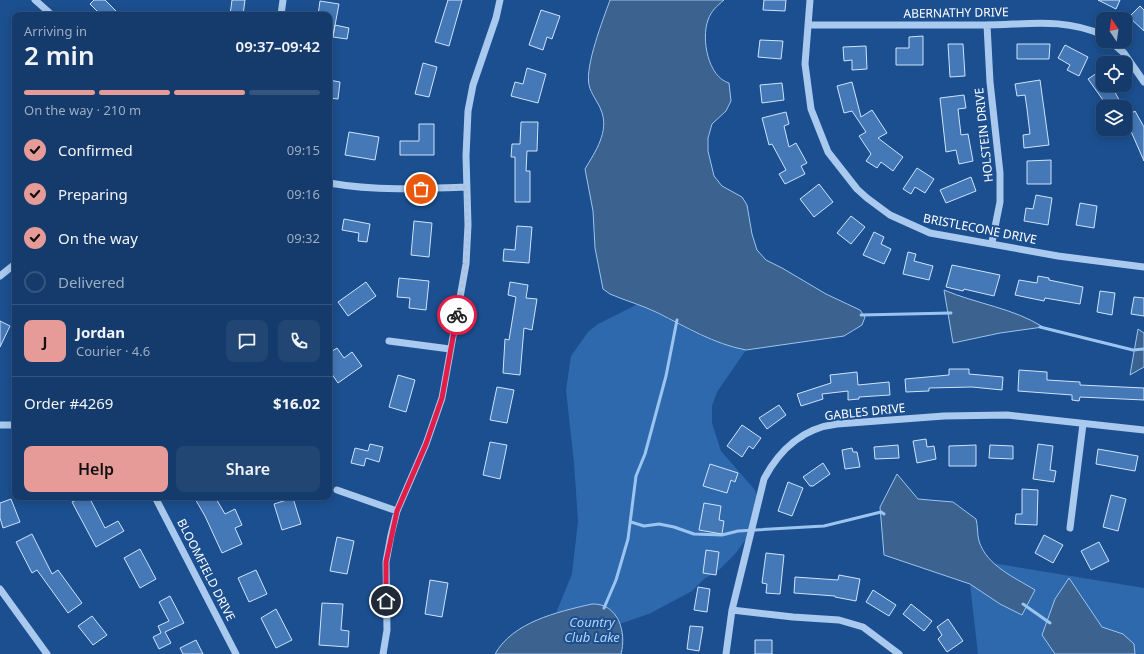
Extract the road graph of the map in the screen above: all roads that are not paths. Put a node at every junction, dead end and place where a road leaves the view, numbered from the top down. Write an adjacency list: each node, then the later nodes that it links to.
1 (35, 0): 5 (street)
2 (283, 0): 6 (street)
3 (500, 0): 13 (street)
4 (810, 0): 7 (street, BRISTLECONE DRIVE)
5 (49, 12)
6 (281, 12)
7 (808, 25): 8 (street, ABERNATHY DRIVE); 14 (street, BRISTLECONE DRIVE)
8 (987, 25): 9 (street, ABERNATHY DRIVE); 14 (street, HOLSTEIN DRIVE)
9 (1096, 33)
10 (1119, 48): 11 (street)
11 (1144, 82)
12 (332, 183): 13 (street)
13 (466, 187): 19 (street)
14 (992, 242): 16 (street, BRISTLECONE DRIVE)
15 (12, 266): 17 (street)
16 (1144, 267)
17 (0, 276)
18 (389, 341): 19 (street)
19 (450, 349): 26 (street)
20 (1083, 424): 23 (street, GABLES DRIVE); 27 (street); 29 (street, GABLES DRIVE)
21 (0, 425): 22 (street)
22 (12, 425)
23 (1144, 430)
24 (337, 490): 26 (street)
25 (158, 500): 31 (street, BLOOMFIELD DRIVE)
26 (397, 511): 32 (street)
27 (1070, 528)
28 (0, 589): 30 (street)
29 (732, 610): 33 (street, GABLES DRIVE); 34 (street)
30 (47, 654)
31 (236, 654)
32 (383, 654)
33 (726, 654)
34 (899, 654)

